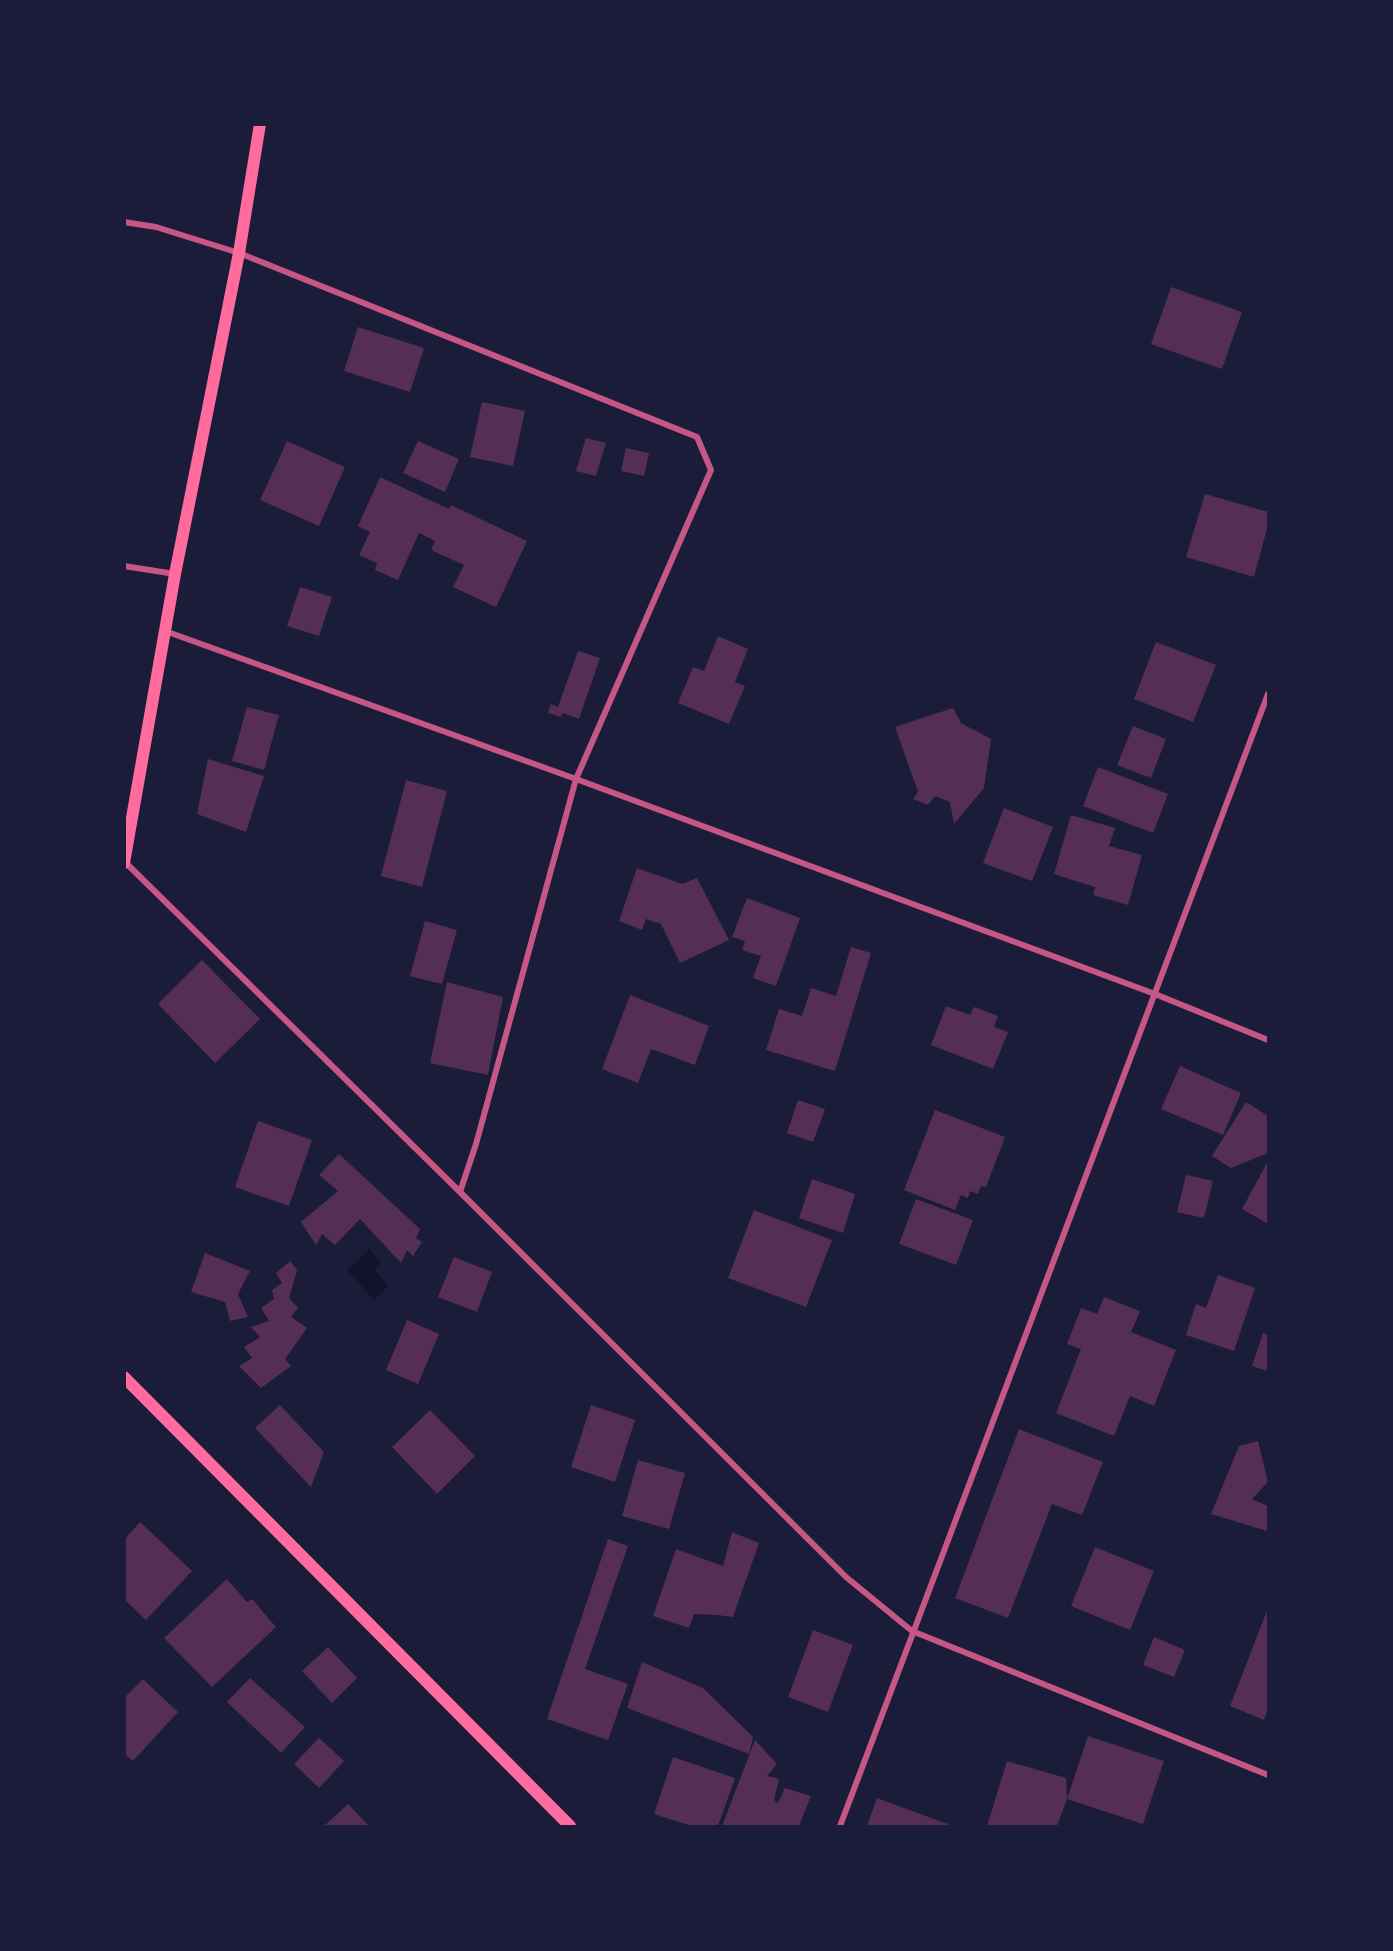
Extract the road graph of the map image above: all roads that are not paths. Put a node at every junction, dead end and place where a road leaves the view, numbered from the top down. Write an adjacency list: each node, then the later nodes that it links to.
1 (260, 124): 3 (main road)
2 (124, 222): 3 (street)
3 (239, 253): 5 (main road); 8 (street)
4 (124, 566): 5 (street)
5 (175, 574): 6 (main road)
6 (165, 631): 8 (street); 9 (main road)
7 (1269, 694): 10 (street)
8 (576, 779): 10 (street); 12 (street)
9 (125, 862): 12 (street)
10 (1155, 994): 11 (street); 14 (street)
11 (1269, 1040)
12 (460, 1192): 14 (street)
13 (124, 1377): 16 (main road)
14 (912, 1631): 15 (street); 17 (street)
15 (1269, 1775)
16 (570, 1827)
17 (840, 1827)

